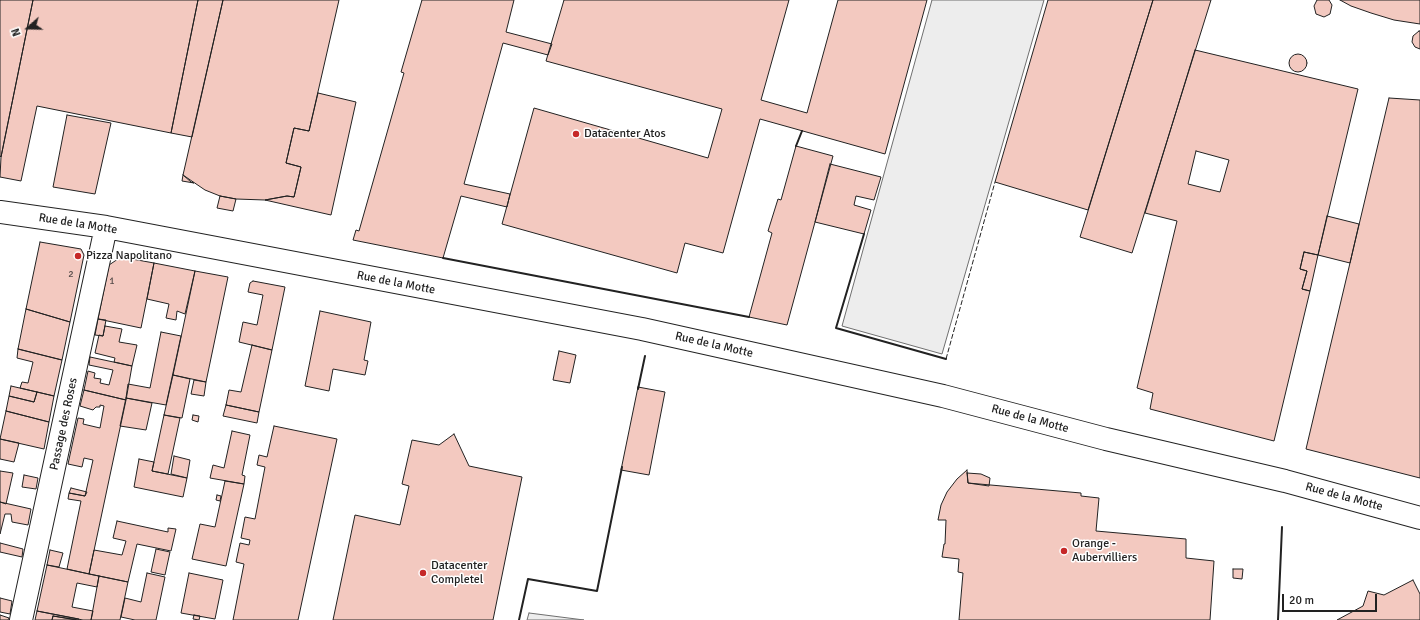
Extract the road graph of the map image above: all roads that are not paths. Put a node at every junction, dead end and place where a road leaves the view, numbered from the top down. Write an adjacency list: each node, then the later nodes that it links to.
1 (0, 212): 2 (street, Rue de la Motte)
2 (106, 227): 3 (street, Rue de la Motte); 4 (street, Passage des Roses)
3 (1420, 518)
4 (21, 620)

